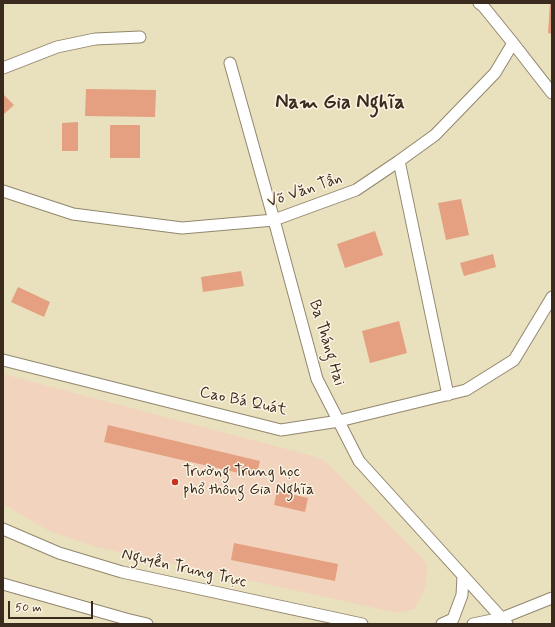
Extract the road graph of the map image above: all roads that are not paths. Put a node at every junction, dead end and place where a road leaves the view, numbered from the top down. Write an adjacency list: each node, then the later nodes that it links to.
1 (480, 3): 3 (street)
2 (140, 37): 5 (street)
3 (513, 43): 6 (street); 7 (street, Võ Văn Tần)
4 (230, 63): 9 (street, Ba Tháng Hai)
5 (3, 68)
6 (552, 93)
7 (400, 161): 9 (street, Võ Văn Tần); 12 (street)
8 (3, 191): 9 (street, Võ Văn Tần)
9 (274, 220): 13 (street, Ba Tháng Hai)
10 (552, 297): 12 (street, Cao Bá Quát)
11 (3, 360): 13 (street, Cao Bá Quát)
12 (448, 395): 13 (street, Cao Bá Quát)
13 (339, 421): 15 (street, Ba Tháng Hai)
14 (3, 529): 20 (street, Nguyễn Trung Trực)
15 (463, 576): 18 (street, Ba Tháng Hai); 21 (street)
16 (3, 584): 19 (street)
17 (552, 598): 18 (street)
18 (505, 621): 22 (street)
19 (147, 624)
20 (362, 624)
21 (442, 624)
22 (473, 624)

